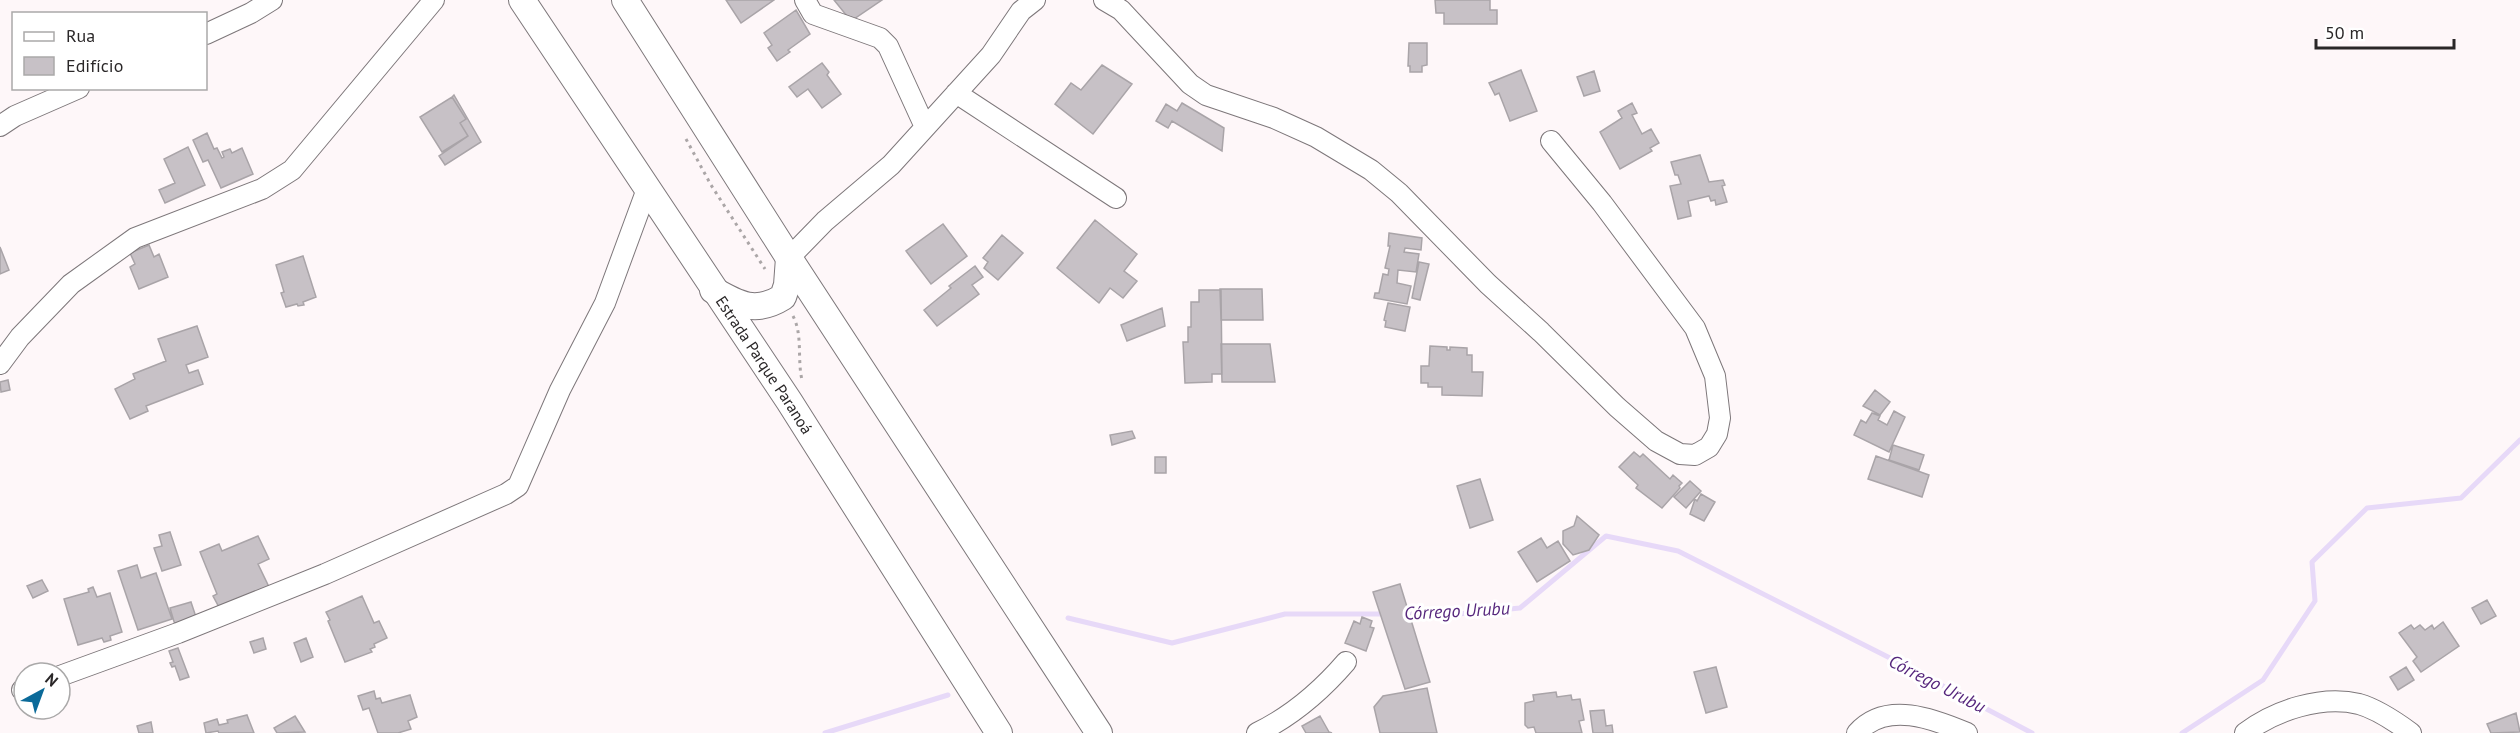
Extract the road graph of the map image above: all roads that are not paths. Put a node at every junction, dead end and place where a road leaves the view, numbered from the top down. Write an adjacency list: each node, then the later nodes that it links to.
1 (273, 0): 8 (street)
2 (434, 0): 18 (street)
3 (522, 0): 14 (main road, Estrada Parque Paranoá)
4 (625, 0): 16 (main road)
5 (805, 0): 12 (street)
6 (1035, 0): 10 (street)
7 (1104, 0): 13 (street)
8 (207, 34)
9 (74, 90): 11 (street)
10 (956, 93): 12 (street); 15 (street)
11 (0, 126)
12 (925, 127): 16 (street)
13 (1551, 141)
14 (647, 189): 17 (main road, Estrada Parque Paranoá); 20 (street)
15 (1116, 198)
16 (789, 258): 17 (main road); 22 (main road)
17 (713, 289): 21 (main road, Estrada Parque Paranoá)
18 (0, 364)
19 (1346, 662): 23 (street)
20 (72, 672)
21 (993, 723)
22 (1100, 733)
23 (1257, 733)
24 (1857, 733): 25 (street)
25 (1967, 733)
26 (2246, 733): 27 (street)
27 (2411, 733)

